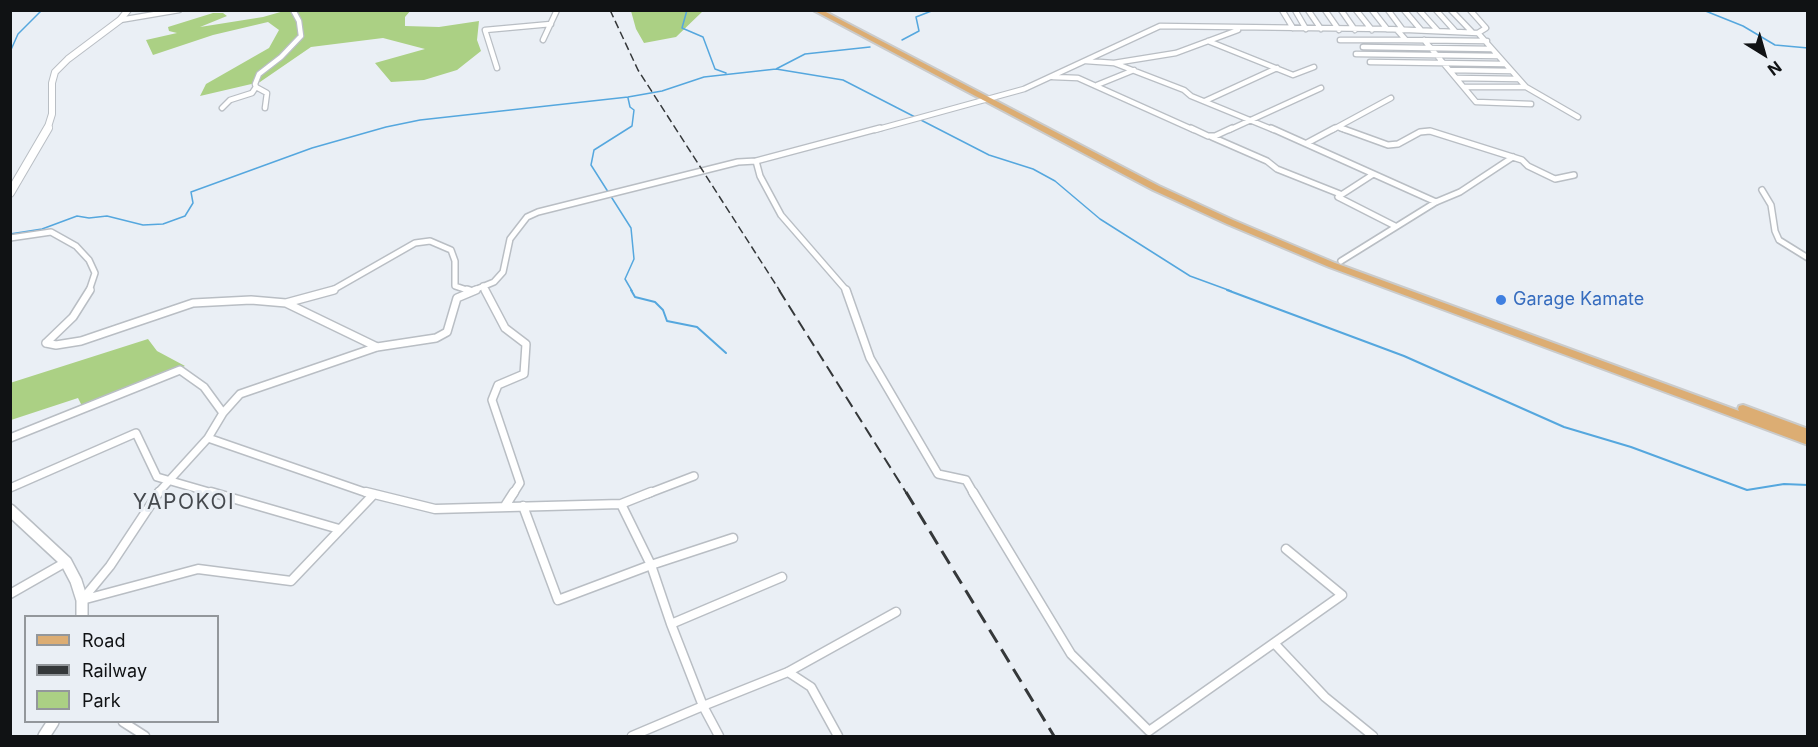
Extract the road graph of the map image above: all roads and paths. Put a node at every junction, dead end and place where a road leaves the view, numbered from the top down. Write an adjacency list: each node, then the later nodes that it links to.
1 (128, 10): 20 (street)
2 (179, 10): 20 (street)
3 (292, 10): 64 (street)
4 (557, 10): 21 (street)
5 (816, 10): 70 (main road)
6 (828, 10): 68 (main road)
7 (1282, 10): 22 (street)
8 (1294, 10): 24 (street)
9 (1308, 10): 25 (street)
10 (1325, 10): 27 (street)
11 (1341, 10): 28 (street)
12 (1356, 10): 29 (street)
13 (1372, 10): 26 (street)
14 (1388, 10): 31 (street)
15 (1404, 10): 32 (street)
16 (1419, 10): 33 (street)
17 (1436, 10): 34 (street)
18 (1451, 10): 35 (street)
19 (1470, 10): 36 (street)
20 (120, 20): 85 (street)
21 (550, 24): 37 (street); 55 (street)
22 (1293, 28): 23 (street); 24 (street)
23 (1242, 29): 41 (street); 49 (street)
24 (1306, 29): 25 (street)
25 (1321, 29): 27 (street)
26 (1387, 29): 29 (street); 30 (street)
27 (1338, 30): 28 (street)
28 (1354, 30): 29 (street)
29 (1372, 30)
30 (1397, 30): 31 (street); 39 (street)
31 (1404, 30): 32 (street)
32 (1421, 30): 33 (street)
33 (1438, 31): 34 (street)
34 (1455, 31): 35 (street)
35 (1472, 32): 36 (street)
36 (1478, 33): 42 (street)
37 (543, 40)
38 (1340, 40): 39 (street)
39 (1406, 40): 40 (street)
40 (1424, 40): 42 (street); 44 (street)
41 (1208, 41): 51 (street); 56 (street)
42 (1486, 41): 45 (street)
43 (1363, 47): 44 (street)
44 (1431, 48): 45 (street); 47 (street)
45 (1492, 49): 48 (street)
46 (1356, 54): 47 (street)
47 (1438, 56): 48 (street); 52 (street)
48 (1498, 56): 53 (street)
49 (1084, 61): 51 (street); 60 (street)
50 (1370, 62): 52 (street)
51 (1114, 63): 57 (street)
52 (1444, 63): 53 (street); 58 (street)
53 (1505, 64): 59 (street)
54 (1314, 67): 56 (street)
55 (497, 68)
56 (1277, 69): 71 (street)
57 (1134, 70): 63 (street); 71 (street)
58 (1450, 70): 59 (street); 61 (street)
59 (1511, 71): 62 (street)
60 (1048, 77): 63 (street); 68 (street)
61 (1456, 78): 62 (street); 65 (street)
62 (1518, 79): 66 (street)
63 (1097, 85): 78 (street)
64 (256, 87): 73 (street); 74 (street)
65 (1464, 87): 66 (street); 72 (street)
66 (1526, 87): 75 (street)
67 (1321, 88): 76 (street)
68 (995, 98): 70 (street); 91 (main road)
69 (1391, 98): 77 (street)
70 (985, 100): 81 (street); 100 (main road)
71 (1205, 101): 76 (street)
72 (1531, 104)
73 (222, 108)
74 (265, 108)
75 (1578, 117)
76 (1249, 119): 78 (street); 79 (street)
77 (1338, 127): 79 (street); 80 (street)
78 (1212, 136): 86 (street)
79 (1307, 143): 82 (street)
80 (1513, 157): 83 (street); 87 (street)
81 (756, 161): 92 (street); 120 (street)
82 (1372, 175): 86 (street); 87 (street)
83 (1574, 175)
84 (1762, 190): 90 (street)
85 (10, 193)
86 (1340, 194): 88 (street)
87 (1436, 202): 88 (street)
88 (1395, 226): 91 (street)
89 (10, 238): 94 (street)
90 (1808, 258)
91 (1341, 261): 97 (main road)
92 (483, 286): 93 (street); 106 (street)
93 (470, 291): 94 (street); 95 (street)
94 (286, 303): 95 (street)
95 (377, 347): 96 (street)
96 (223, 413): 98 (street); 99 (street)
97 (1808, 432)
98 (10, 438)
99 (208, 438): 102 (street); 104 (street)
100 (1808, 441)
101 (694, 476): 105 (street)
102 (169, 480): 103 (street); 109 (street); 116 (street)
103 (10, 488)
104 (373, 495): 106 (street); 109 (street)
105 (621, 504): 107 (street); 113 (street)
106 (505, 506): 107 (street)
107 (523, 506): 113 (street)
108 (10, 510): 112 (street)
109 (339, 529): 116 (street)
110 (734, 538): 113 (street)
111 (1286, 549): 120 (street)
112 (66, 562): 115 (street); 116 (street)
113 (651, 565): 119 (street)
114 (782, 577): 119 (street)
115 (10, 594)
116 (81, 600): 118 (street)
117 (896, 612): 121 (street)
118 (82, 615)
119 (671, 624): 122 (street)
120 (1274, 643): 130 (street)
121 (788, 672): 122 (street); 129 (street)
122 (703, 706): 127 (street); 128 (street)
123 (52, 723): 125 (street)
124 (125, 723): 126 (street)
125 (44, 736)
126 (145, 736)
127 (632, 736)
128 (719, 736)
129 (838, 736)
130 (1374, 736)

